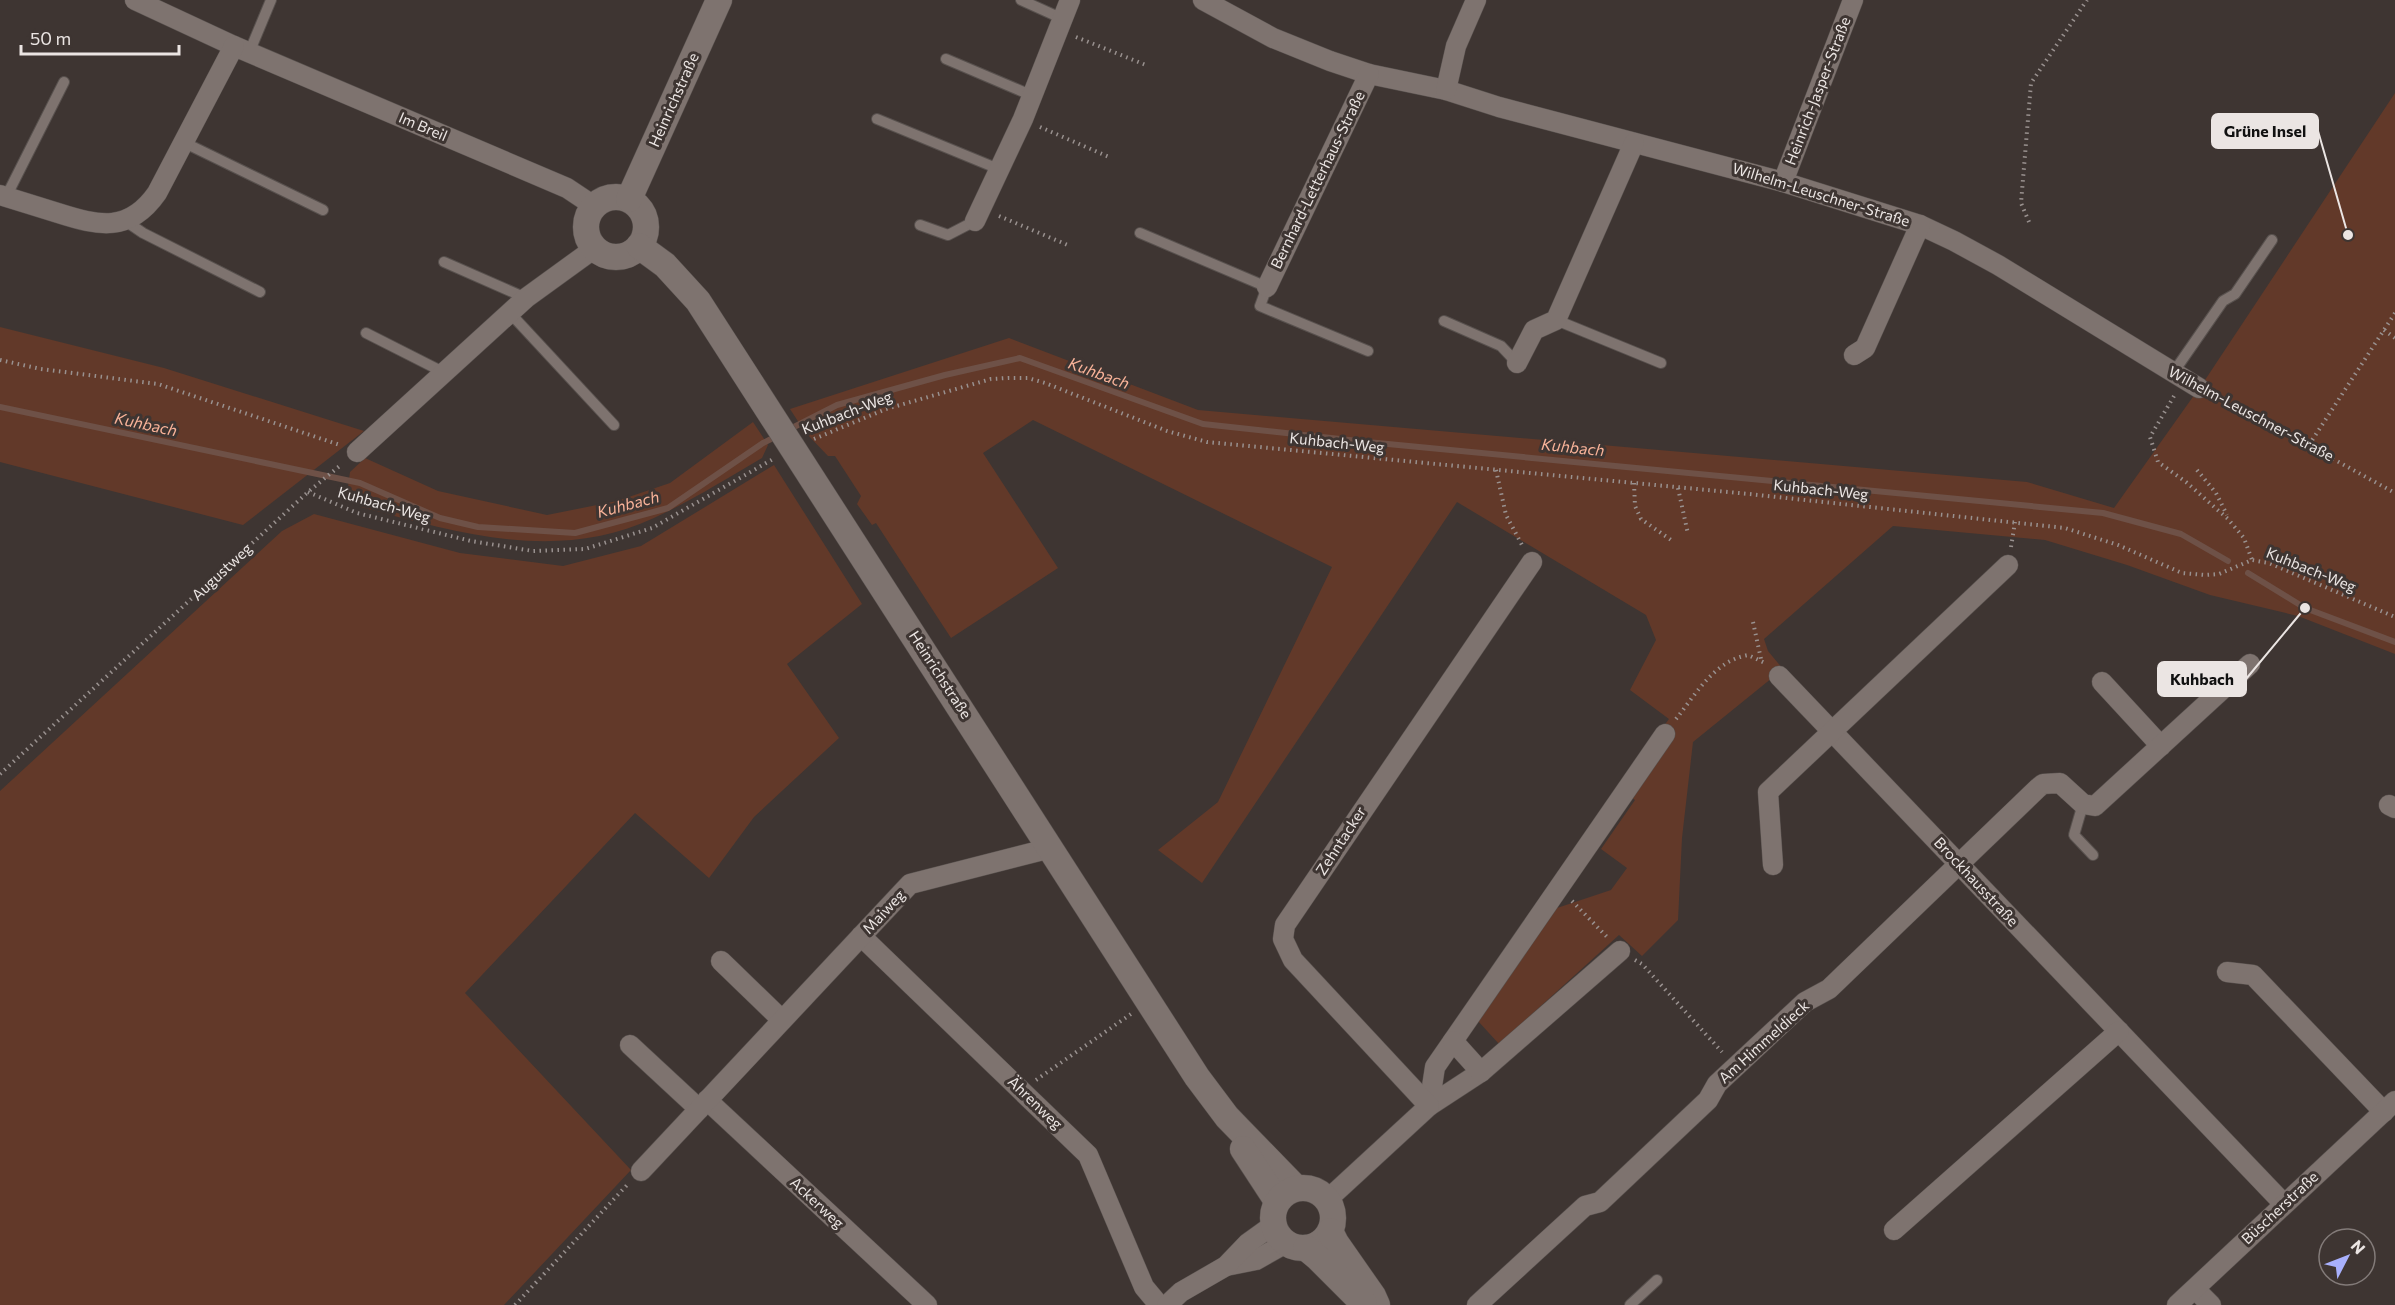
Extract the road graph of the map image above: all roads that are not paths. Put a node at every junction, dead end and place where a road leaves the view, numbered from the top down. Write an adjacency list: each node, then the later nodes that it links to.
1 (135, 0): 10 (street, Im Breil)
2 (271, 0): 10 (lane)
3 (719, 0): 22 (street, Heinrichstraße)
4 (1021, 0): 9 (lane)
5 (1070, 0): 9 (street)
6 (1203, 0): 12 (street, Wilhelm-Leuschner-Straße)
7 (1476, 0): 14 (street)
8 (1853, 0): 20 (street, Heinrich-Jasper-Straße)
9 (1061, 25): 15 (street)
10 (241, 50): 17 (street); 23 (street, Im Breil)
11 (946, 59): 15 (lane)
12 (1369, 74): 14 (street, Wilhelm-Leuschner-Straße); 34 (street, Bernhard-Letterhaus-Straße)
13 (64, 82): 21 (lane)
14 (1446, 90): 18 (street, Wilhelm-Leuschner-Straße)
15 (1033, 96): 19 (street)
16 (877, 119): 19 (lane)
17 (183, 142): 24 (lane); 26 (street)
18 (1634, 143): 20 (street, Wilhelm-Leuschner-Straße); 38 (street)
19 (1001, 170): 25 (street)
20 (1783, 182): 28 (street, Wilhelm-Leuschner-Straße)
21 (3, 196): 26 (street)
22 (629, 199): 23 (street); 31 (street)
23 (594, 206): 32 (street)
24 (323, 210)
25 (979, 215): 27 (lane)
26 (124, 220): 35 (lane)
27 (920, 225)
28 (1920, 225): 42 (street); 46 (street, Wilhelm-Leuschner-Straße)
29 (1140, 233): 34 (lane, Bernhard-Letterhaus-Straße)
30 (2272, 240): 46 (lane)
31 (639, 246): 32 (street); 58 (street, Heinrichstraße)
32 (595, 248): 36 (street)
33 (444, 262): 36 (lane)
34 (1267, 287): 41 (lane, Bernhard-Letterhaus-Straße)
35 (260, 291)
36 (526, 298): 37 (street)
37 (510, 313): 45 (street); 47 (lane)
38 (1556, 320): 43 (street); 44 (lane)
39 (1444, 321): 43 (lane)
40 (366, 333): 45 (lane)
41 (1368, 351)
42 (1854, 355)
43 (1517, 363)
44 (1661, 363)
45 (446, 373): 48 (street)
46 (2185, 380)
47 (614, 425)
48 (357, 452)
49 (1532, 562): 72 (street, Zehntacker)
50 (2008, 565): 54 (street)
51 (2250, 664): 56 (street)
52 (1779, 676): 54 (street, Brockhausstraße)
53 (2102, 682): 56 (street)
54 (1834, 731): 60 (street, Brockhausstraße); 61 (street)
55 (1665, 734): 68 (street)
56 (2161, 746): 57 (street)
57 (2083, 804): 59 (lane); 60 (street, Am Himmeldieck)
58 (1051, 848): 62 (street, Maiweg); 77 (street, Heinrichstraße)
59 (2093, 855)
60 (1958, 864): 67 (street, Brockhausstraße); 87 (street, Am Himmeldieck)
61 (1773, 865)
62 (861, 936): 66 (street, Maiweg); 83 (street, Ährenweg)
63 (1620, 951): 70 (street)
64 (721, 961): 66 (street)
65 (2227, 972): 73 (street, Büscherstraße)
66 (782, 1020): 71 (street, Maiweg)
67 (2119, 1031): 76 (street, Brockhausstraße); 78 (street)
68 (1453, 1041): 70 (street); 72 (street)
69 (630, 1045): 71 (street)
70 (1481, 1072): 72 (street)
71 (703, 1105): 74 (street, Maiweg); 82 (street, Ackerweg)
72 (1429, 1106): 75 (street)
73 (2389, 1107): 76 (street, Büscherstraße)
74 (641, 1171)
75 (1327, 1200): 77 (street); 79 (street)
76 (2284, 1204): 81 (street, Büscherstraße)
77 (1287, 1221): 79 (street); 84 (street); 85 (street, Heinrichstraße)
78 (1894, 1230)
79 (1330, 1231): 86 (street)
80 (1657, 1280): 88 (lane)
81 (2195, 1289): 89 (street, Büscherstraße); 90 (street)
82 (927, 1305)
83 (1159, 1305)
84 (1167, 1305)
85 (1366, 1305)
86 (1377, 1305)
87 (1477, 1305)
88 (1630, 1305)
89 (2177, 1305)
90 (2211, 1305)

